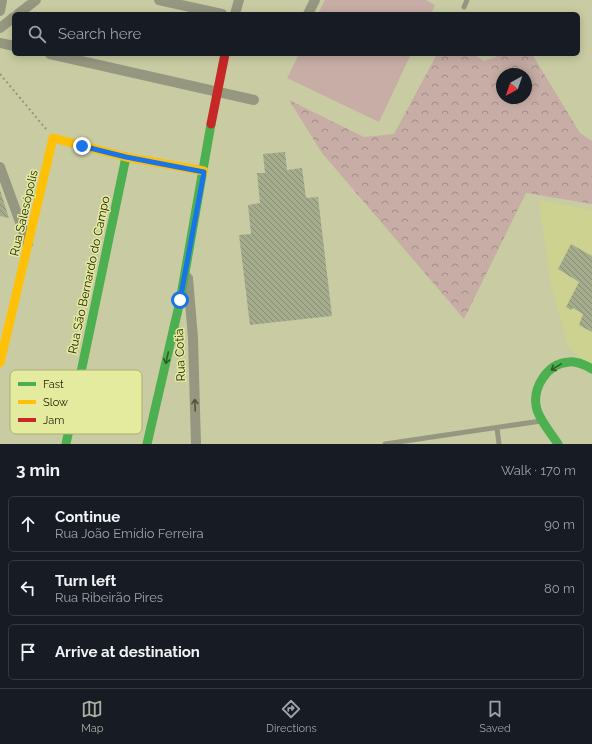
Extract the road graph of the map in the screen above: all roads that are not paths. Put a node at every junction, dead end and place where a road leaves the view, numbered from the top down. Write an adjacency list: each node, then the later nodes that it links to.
1 (2, 0): 8 (street)
2 (36, 0): 9 (street)
3 (159, 0): 10 (street)
4 (239, 0): 11 (street)
5 (314, 0): 12 (street)
6 (467, 0): 7 (lane)
7 (464, 7)
8 (0, 11)
9 (21, 12)
10 (213, 12)
11 (236, 12)
12 (309, 12)
13 (12, 19): 14 (street)
14 (0, 28)
15 (0, 43): 16 (street)
16 (12, 46)
17 (59, 56): 19 (street)
18 (225, 56): 19 (street)
19 (217, 92): 20 (street); 23 (street)
20 (254, 100)
21 (126, 157): 23 (street); 24 (street, Rua Salesópolis); 28 (street, Rua São Bernardo do Campo)
22 (0, 167): 24 (street)
23 (204, 172): 25 (street)
24 (29, 246): 26 (street, Rua Salesópolis)
25 (186, 265): 33 (street, one-way to 33); 34 (street, Rua Cotia, one-way to 25)
26 (0, 363)
27 (592, 369): 29 (street, one-way to 29)
28 (81, 370)
29 (544, 421): 30 (lane); 37 (street)
30 (497, 428): 35 (lane); 36 (lane)
31 (68, 434): 32 (street, Rua São Bernardo do Campo)
32 (66, 444)
33 (147, 444)
34 (196, 444)
35 (385, 444)
36 (499, 444)
37 (558, 444)

